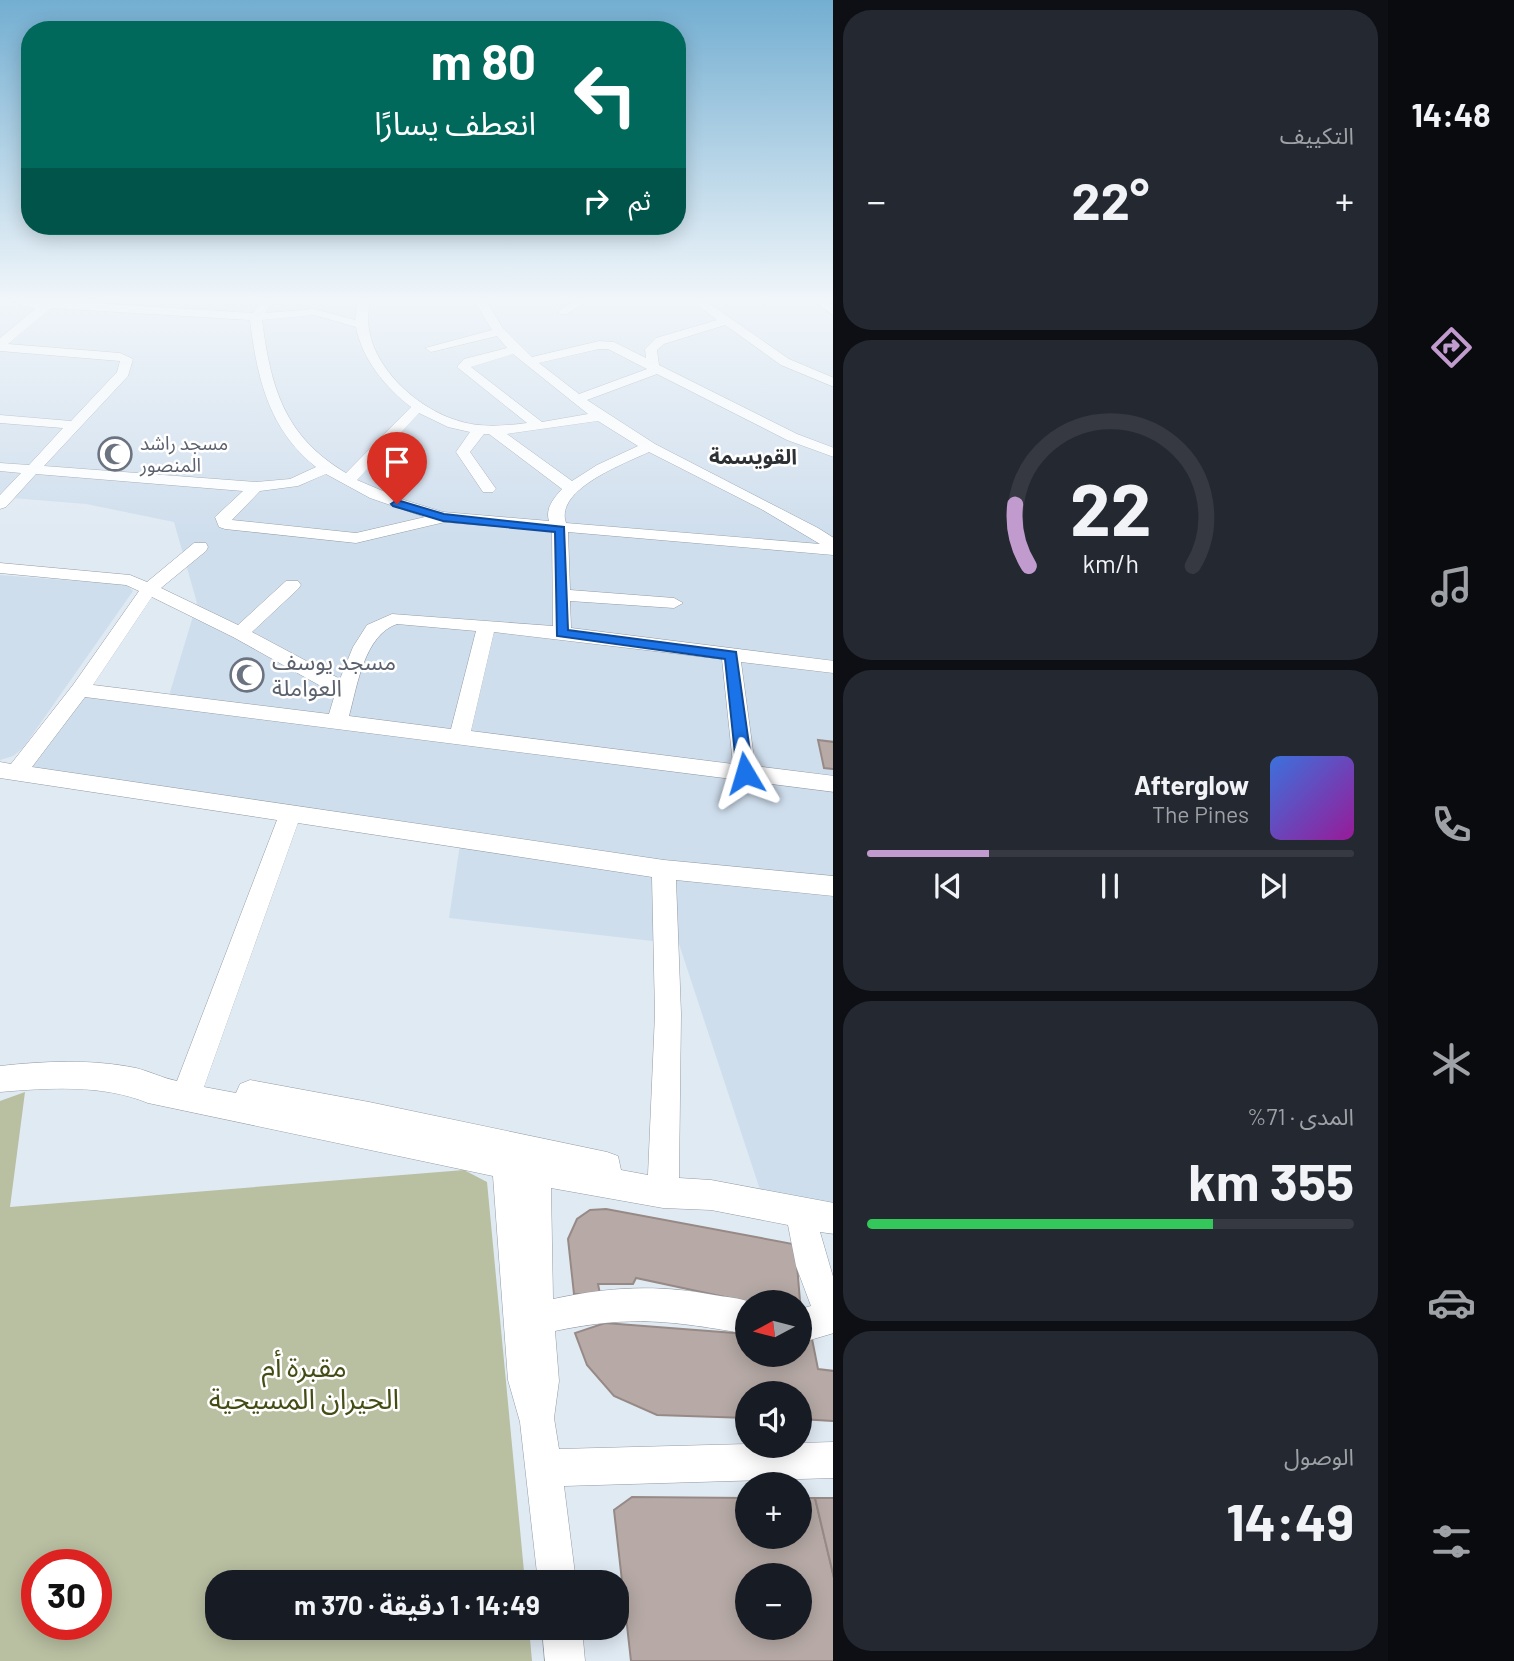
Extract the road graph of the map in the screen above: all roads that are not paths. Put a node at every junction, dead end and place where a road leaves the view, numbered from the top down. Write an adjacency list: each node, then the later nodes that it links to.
1 (117, 380): 12 (street)
2 (267, 380): 18 (street)
3 (392, 380): 9 (street)
4 (479, 380): 13 (street)
5 (553, 380): 8 (street)
6 (626, 380): 8 (street)
7 (680, 380): 16 (street)
8 (579, 399): 10 (street)
9 (418, 407): 14 (street); 20 (street)
10 (602, 416): 13 (street); 15 (street)
11 (0, 419): 12 (street)
12 (74, 425): 19 (street)
13 (539, 426): 14 (street)
14 (487, 430): 22 (street); 23 (street)
15 (649, 447): 22 (street); 28 (street)
16 (833, 453)
17 (0, 467): 19 (street)
18 (326, 467): 20 (street); 21 (street)
19 (33, 469): 21 (street); 24 (street)
20 (347, 481): 25 (street)
21 (256, 487): 25 (street)
22 (570, 487): 26 (street)
23 (488, 489)
24 (0, 504)
25 (443, 517): 26 (street)
26 (560, 529): 28 (street); 32 (street)
27 (200, 547): 31 (street)
28 (833, 548)
29 (0, 568): 31 (street)
30 (292, 585): 35 (street)
31 (149, 589): 35 (street); 39 (street)
32 (563, 595): 33 (street); 36 (street)
33 (674, 603)
34 (486, 627): 36 (street); 40 (street); 42 (street)
35 (240, 633): 40 (street)
36 (562, 633): 37 (street)
37 (731, 655): 38 (street); 44 (street)
38 (833, 667)
39 (80, 690): 41 (street); 43 (street)
40 (346, 691): 41 (street)
41 (337, 722): 42 (street)
42 (459, 738): 44 (street)
43 (8, 771): 46 (street)
44 (745, 773): 45 (street)
45 (833, 784)
46 (290, 814): 47 (street); 51 (street)
47 (664, 869): 48 (street); 53 (street)
48 (833, 886)
49 (0, 1079): 50 (street)
50 (137, 1082): 51 (street)
51 (189, 1089): 52 (street)
52 (521, 1158): 53 (street); 58 (street); 60 (street)
53 (664, 1186): 54 (street)
54 (801, 1212): 55 (street); 57 (street)
55 (833, 1219)
56 (735, 1315): 58 (street)
57 (833, 1316): 59 (street)
58 (536, 1319): 60 (street)
59 (812, 1322)
60 (538, 1422): 62 (street)
61 (833, 1460): 62 (street)
62 (545, 1468): 63 (street)
63 (556, 1570)
64 (563, 1640): 65 (street)
65 (565, 1661)

